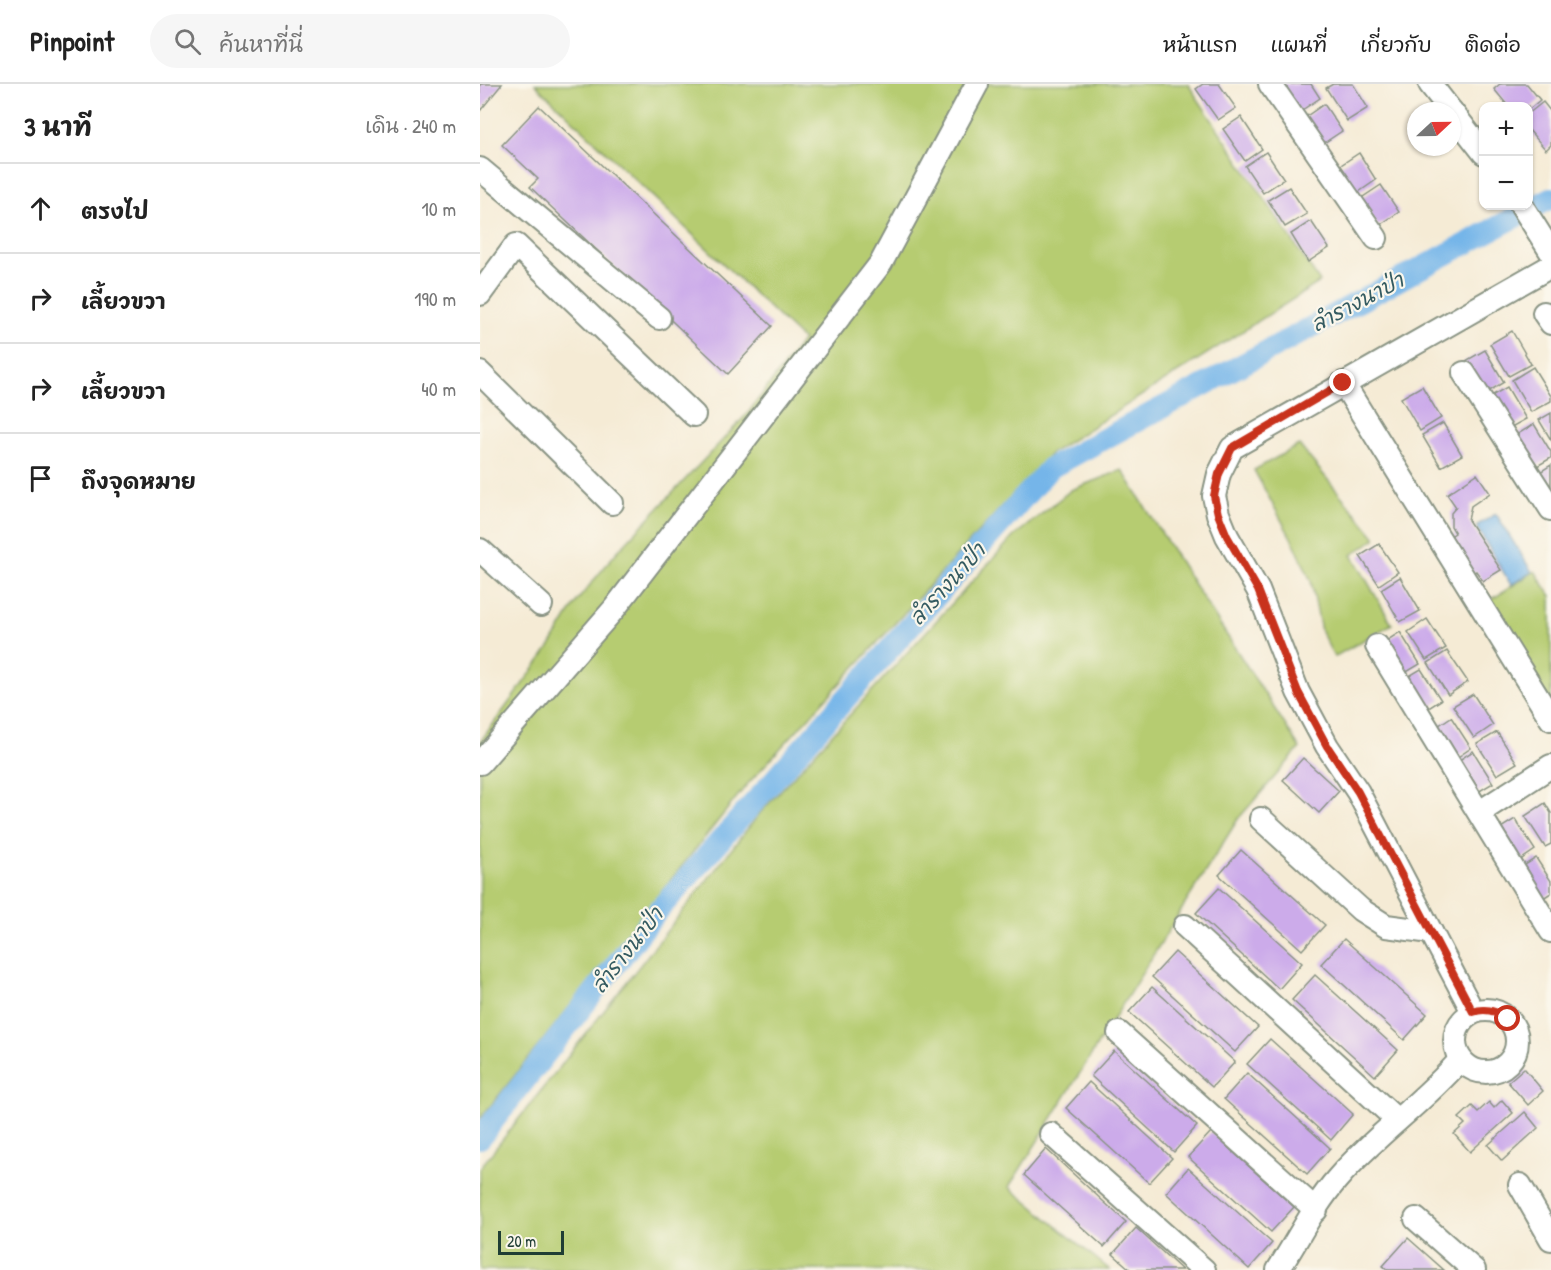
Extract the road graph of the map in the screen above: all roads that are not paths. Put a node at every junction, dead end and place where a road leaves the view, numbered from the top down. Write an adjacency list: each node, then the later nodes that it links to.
1 (976, 84): 23 (street)
2 (1270, 84): 9 (street)
3 (1430, 84): 4 (street)
4 (1444, 102)
5 (1461, 124): 6 (street)
6 (1479, 147)
7 (480, 169): 12 (street)
8 (1524, 210): 10 (street)
9 (1376, 238)
10 (1550, 255): 15 (street)
11 (480, 294): 16 (street)
12 (659, 318)
13 (480, 373): 17 (street)
14 (1464, 373): 18 (street)
15 (1343, 383): 22 (street); 29 (street)
16 (694, 415)
17 (612, 503)
18 (1551, 509)
19 (480, 550): 20 (street)
20 (541, 605)
21 (1377, 646): 25 (street)
22 (1551, 719)
23 (480, 763)
24 (1551, 766): 25 (street)
25 (1480, 812): 28 (street)
26 (1261, 819): 29 (street)
27 (1185, 926): 33 (street)
28 (1551, 931)
29 (1431, 932): 30 (street)
30 (1473, 1012): 32 (street); 32 (street)
31 (1119, 1033): 36 (street)
32 (1460, 1060): 33 (street)
33 (1396, 1120): 36 (street)
34 (1051, 1134): 39 (street)
35 (1520, 1185): 38 (street)
36 (1316, 1210): 40 (street)
37 (1416, 1219): 41 (street)
38 (1551, 1239)
39 (1204, 1270)
40 (1279, 1270)
41 (1474, 1270)

